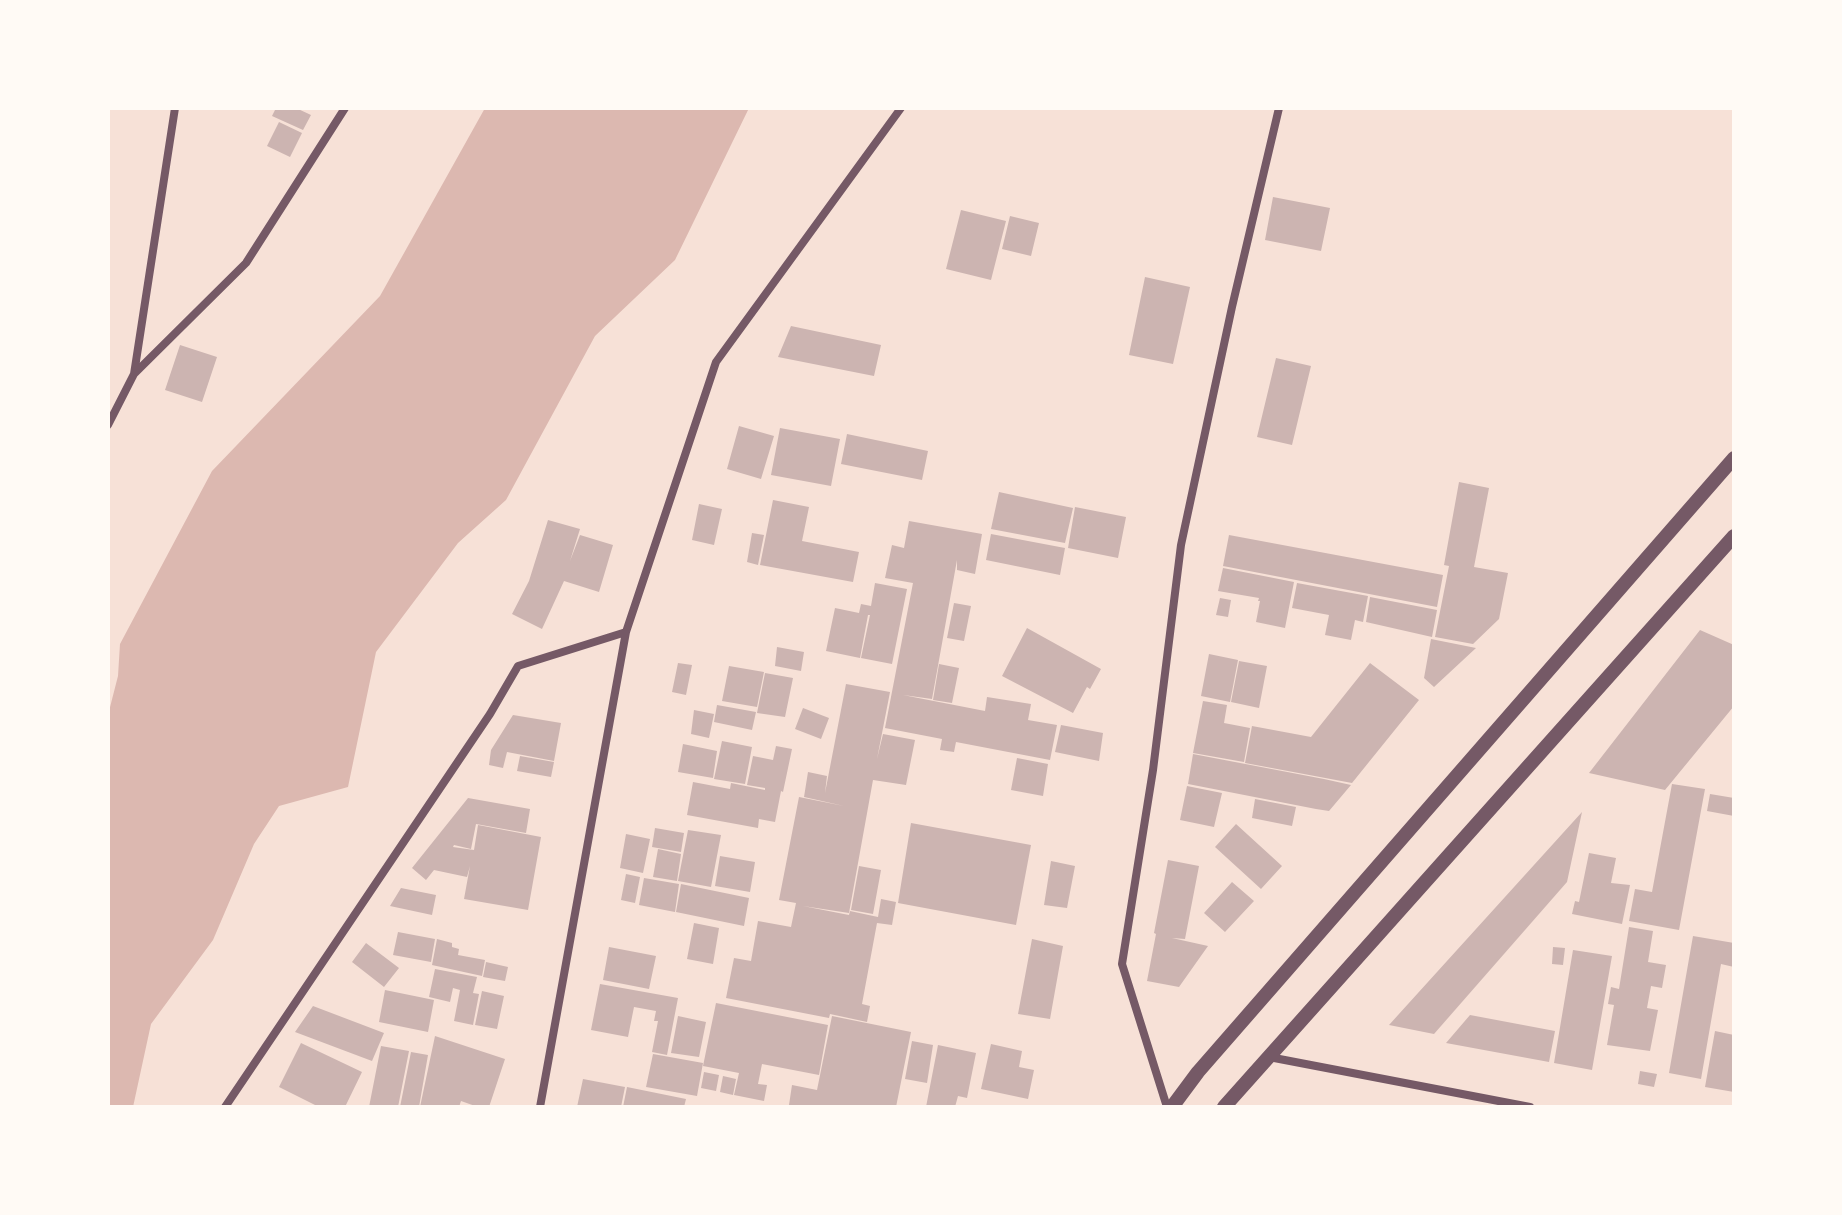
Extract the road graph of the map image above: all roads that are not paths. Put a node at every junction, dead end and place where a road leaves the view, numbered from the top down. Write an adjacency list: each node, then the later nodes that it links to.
1 (175, 108): 5 (street)
2 (345, 108): 5 (street)
3 (901, 108): 9 (street)
4 (1279, 108): 13 (street)
5 (134, 374): 6 (street)
6 (108, 425)
7 (1734, 458): 13 (street)
8 (1734, 536): 10 (street)
9 (626, 632): 11 (street); 12 (street)
10 (1269, 1057): 14 (street); 15 (street)
11 (225, 1107)
12 (540, 1107)
13 (1170, 1107)
14 (1224, 1107)
15 (1530, 1107)

